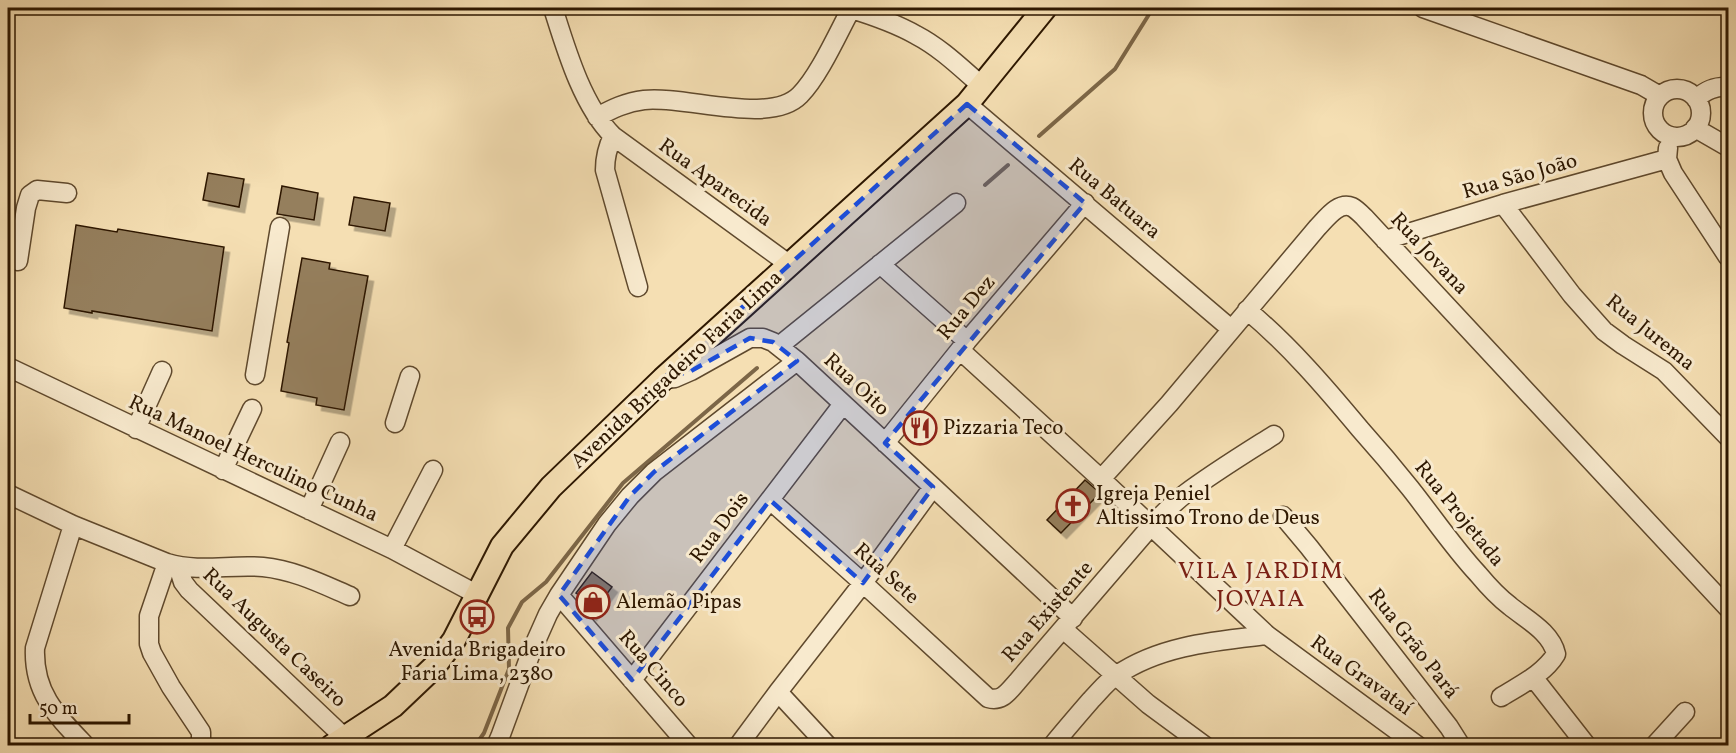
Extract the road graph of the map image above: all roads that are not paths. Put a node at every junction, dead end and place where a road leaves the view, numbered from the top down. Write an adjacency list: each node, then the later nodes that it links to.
1 (553, 8): 10 (street, Rua Aparecida)
2 (849, 8): 5 (street); 10 (street)
3 (1045, 8): 5 (main road, Avenida Brigadeiro Faria Lima)
4 (1423, 8): 7 (street)
5 (982, 86): 9 (main road, Avenida Brigadeiro Faria Lima)
6 (1728, 87): 8 (street)
7 (1660, 96): 8 (street); 12 (street)
8 (1696, 99): 11 (street)
9 (967, 104): 18 (street, Rua Batuara); 25 (main road, Avenida Brigadeiro Faria Lima)
10 (597, 117): 13 (street, Rua Aparecida)
11 (1695, 128): 12 (street); 14 (street)
12 (1669, 135): 15 (street)
13 (613, 136): 25 (street, Rua Aparecida); 26 (street)
14 (1728, 147)
15 (1667, 159): 19 (street, Rua São João); 22 (street)
16 (67, 193): 23 (street)
17 (956, 203): 24 (street)
18 (1085, 203): 28 (street, Rua Batuara); 30 (street, Rua Dez)
19 (1503, 204): 21 (street, Rua São João); 42 (street, Rua Jurema)
20 (280, 227): 34 (street)
21 (1385, 240): 27 (street, Rua Jovana); 61 (street, Rua Jovana)
22 (1728, 257)
23 (18, 261)
24 (880, 264): 29 (street); 30 (street, Rua Gravataí)
25 (790, 265): 36 (main road, Avenida Brigadeiro Faria Lima)
26 (638, 287)
27 (1247, 309): 28 (street, Rua Jovana); 65 (street, Rua Projetada)
28 (1231, 329): 47 (street, Rua Jovana)
29 (779, 346): 31 (street, Rua Oito); 36 (street, Rua Oito)
30 (964, 346): 44 (street, Rua Dez); 47 (street, Rua Gravataí)
31 (797, 361): 37 (street, Rua Oito); 59 (street)
32 (8, 367): 40 (street, Rua Manoel Herculino Cunha)
33 (162, 371): 40 (street)
34 (255, 375)
35 (410, 376): 39 (street)
36 (663, 379): 58 (main road, Avenida Brigadeiro Faria Lima)
37 (843, 404): 44 (street, Rua Oito); 50 (street, Rua Dois)
38 (252, 409): 45 (street)
39 (395, 423)
40 (136, 429): 45 (street, Rua Manoel Herculino Cunha)
41 (1274, 435): 54 (street, Rua Existente)
42 (1728, 437)
43 (340, 442): 51 (street)
44 (885, 442): 48 (street, Rua Oito)
45 (223, 470): 51 (street, Rua Manoel Herculino Cunha)
46 (433, 470): 55 (street)
47 (1101, 479): 54 (street, Rua Gravataí)
48 (933, 487): 57 (street); 62 (street, Rua Oito)
49 (8, 494): 53 (street)
50 (770, 500): 57 (street, Rua Sete); 66 (street, Rua Dois)
51 (309, 510): 55 (street, Rua Manoel Herculino Cunha)
52 (1283, 516): 81 (street, Rua Grão Pará)
53 (72, 525): 56 (street); 72 (street)
54 (1151, 526): 62 (street, Rua Existente); 63 (street, Rua Gravataí)
55 (392, 549): 58 (street, Rua Manoel Herculino Cunha)
56 (172, 565): 60 (street); 71 (street, Rua Augusta Caseiro); 73 (street)
57 (863, 583): 67 (street, Rua Sete); 68 (street)
58 (478, 595): 71 (main road, Avenida Brigadeiro Faria Lima)
59 (559, 595): 66 (street, Rua Cinco); 74 (street)
60 (350, 596)
61 (1728, 608)
62 (1068, 624): 64 (street, Rua Oito); 67 (street, Rua Existente)
63 (1267, 635): 64 (street); 80 (street, Rua Gravataí)
64 (1116, 675): 78 (street); 79 (street, Rua Oito)
65 (1533, 678): 69 (street); 82 (street)
66 (632, 680): 75 (street, Rua Cinco)
67 (971, 683)
68 (778, 692): 76 (street); 77 (street)
69 (1501, 698)
70 (1684, 712): 83 (street)
71 (338, 742)
72 (86, 746)
73 (201, 746)
74 (496, 746)
75 (689, 746)
76 (738, 746)
77 (828, 746)
78 (1052, 746)
79 (1205, 746)
80 (1418, 746)
81 (1461, 746)
82 (1587, 746)
83 (1654, 746)

